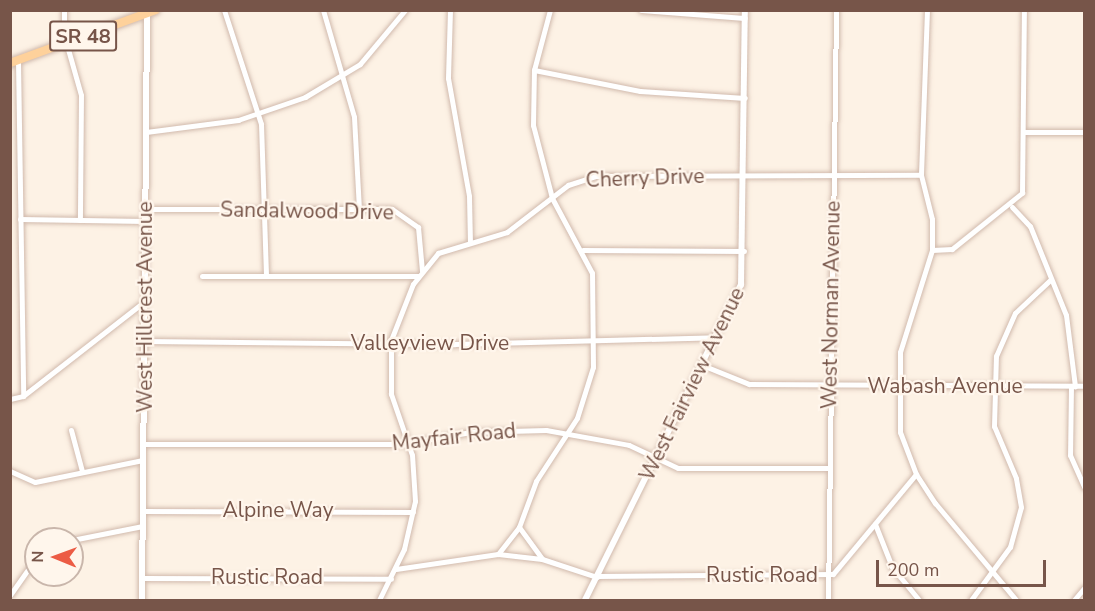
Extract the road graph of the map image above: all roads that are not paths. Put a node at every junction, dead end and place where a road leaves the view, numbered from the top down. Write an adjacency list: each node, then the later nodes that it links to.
1 (64, 10): 13 (street)
2 (224, 10): 18 (street)
3 (323, 10): 16 (street)
4 (405, 10): 16 (street)
5 (450, 10): 35 (street)
6 (550, 10): 15 (street)
7 (641, 10): 12 (street)
8 (836, 10): 24 (street, West Norman Avenue)
9 (927, 10): 22 (street)
10 (1024, 10): 20 (street)
11 (150, 12): 13 (main road, SR 48); 19 (street, West Hillcrest Avenue)
12 (745, 14): 17 (street, West Fairview Avenue)
13 (66, 42): 14 (main road, SR 48); 31 (street)
14 (14, 62): 30 (street)
15 (534, 70): 17 (street); 25 (street)
16 (346, 76): 18 (street); 28 (street)
17 (745, 98): 23 (street, West Fairview Avenue)
18 (259, 114): 19 (street); 27 (street)
19 (146, 132): 29 (street, West Hillcrest Avenue)
20 (1024, 132): 21 (street); 26 (street)
21 (1084, 132)
22 (921, 175): 24 (street, Cherry Drive); 37 (street)
23 (744, 176): 24 (street, Cherry Drive); 25 (street, Cherry Drive); 38 (street, West Fairview Avenue)
24 (833, 176): 49 (street, West Norman Avenue)
25 (552, 198): 35 (street, Cherry Drive); 36 (street)
26 (1012, 207): 37 (street); 42 (street)
27 (266, 208): 28 (street, Sandalwood Drive); 29 (street, Sandalwood Drive); 40 (street)
28 (359, 208): 39 (street, Sandalwood Drive)
29 (146, 209): 32 (street, West Hillcrest Avenue)
30 (20, 219): 31 (street); 34 (street)
31 (80, 220): 32 (street)
32 (145, 221): 43 (street, West Hillcrest Avenue)
33 (10, 230): 34 (street)
34 (19, 230): 54 (street)
35 (470, 242): 39 (street, Cherry Drive)
36 (583, 250): 38 (street); 44 (street)
37 (932, 250): 50 (street)
38 (744, 251): 45 (street, West Fairview Avenue)
39 (420, 273): 40 (street); 47 (street, Cherry Drive)
40 (266, 275): 41 (street)
41 (202, 276)
42 (1050, 280): 51 (street); 52 (street)
43 (145, 300): 46 (street, West Hillcrest Avenue); 54 (street)
44 (594, 337): 45 (street, Valleyview Drive); 47 (street, Valleyview Drive); 57 (street)
45 (716, 338): 48 (street, West Fairview Avenue)
46 (144, 341): 47 (street, Valleyview Drive); 58 (street, West Hillcrest Avenue)
47 (390, 344): 59 (street, Cherry Drive)
48 (702, 365): 49 (street, Wabash Avenue); 60 (street, West Fairview Avenue)
49 (830, 385): 50 (street, Wabash Avenue); 62 (street, West Norman Avenue)
50 (898, 386): 51 (street, Wabash Avenue); 65 (street)
51 (993, 386): 52 (street, Wabash Avenue); 76 (street)
52 (1073, 386): 53 (street, Wabash Avenue); 66 (street)
53 (1084, 386)
54 (23, 396): 55 (street)
55 (10, 399)
56 (71, 430): 64 (street)
57 (568, 432): 59 (street, Mayfair Road); 60 (street, Mayfair Road); 71 (street)
58 (144, 444): 59 (street, Mayfair Road); 61 (street, West Hillcrest Avenue)
59 (410, 444): 68 (street, Cherry Drive)
60 (656, 457): 62 (street, Mayfair Road); 79 (street, West Fairview Avenue)
61 (143, 460): 64 (street); 67 (street, West Hillcrest Avenue)
62 (829, 468): 78 (street, West Norman Avenue)
63 (10, 471): 64 (street)
64 (82, 471)
65 (916, 474): 69 (street, Rustic Road); 76 (street)
66 (1084, 487)
67 (143, 511): 68 (street, Alpine Way); 70 (street, West Hillcrest Avenue)
68 (413, 512): 75 (street, Cherry Drive)
69 (875, 524): 78 (street, Rustic Road); 88 (street)
70 (143, 526): 72 (street); 80 (street, West Hillcrest Avenue)
71 (519, 527): 73 (street); 74 (street)
72 (84, 538)
73 (498, 554): 74 (street, Rustic Road); 75 (street, Rustic Road)
74 (542, 559): 79 (street, Rustic Road)
75 (396, 569): 81 (street, Cherry Drive)
76 (992, 574): 89 (street); 90 (street)
77 (24, 575): 83 (street)
78 (828, 575): 79 (street, Rustic Road); 87 (street, West Norman Avenue)
79 (597, 577): 86 (street, West Fairview Avenue)
80 (142, 578): 81 (street, Rustic Road); 84 (street, West Hillcrest Avenue)
81 (391, 579): 85 (street, Cherry Drive)
82 (1084, 588): 91 (street)
83 (10, 595)
84 (142, 600)
85 (379, 600)
86 (585, 600)
87 (828, 600)
88 (919, 600)
89 (971, 600)
90 (1016, 600)
91 (1074, 600)

